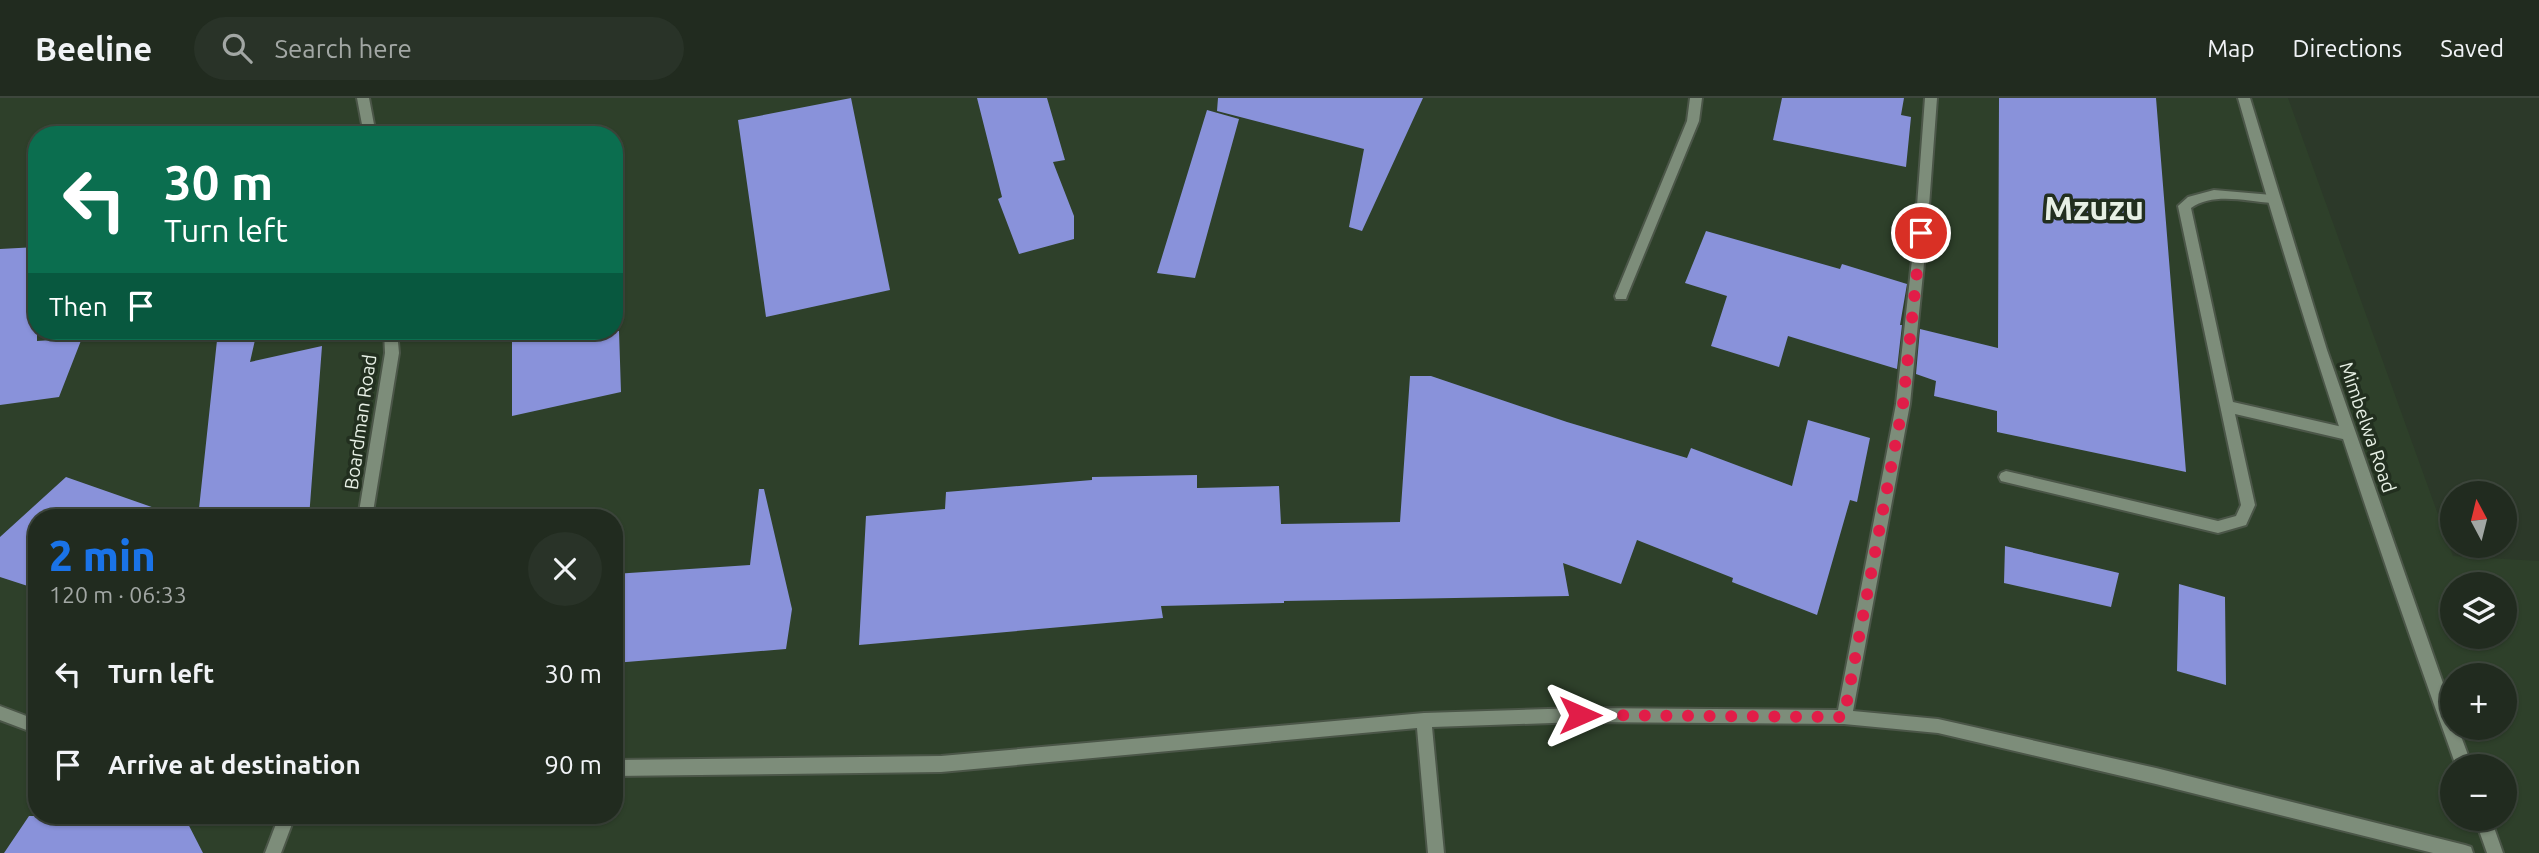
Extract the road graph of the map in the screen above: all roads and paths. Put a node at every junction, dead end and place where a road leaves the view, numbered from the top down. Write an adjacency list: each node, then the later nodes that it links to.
1 (363, 98): 5 (street)
2 (1696, 98): 7 (street)
3 (1931, 98): 14 (street)
4 (2244, 98): 6 (street, Mimbelwa Road)
5 (368, 126)
6 (2272, 199): 9 (street); 10 (street, Mimbelwa Road)
7 (1621, 296)
8 (391, 340): 12 (street, Boardman Road)
9 (2226, 406): 10 (street); 11 (street)
10 (2347, 434): 17 (street, Mimbelwa Road)
11 (2007, 477)
12 (366, 509)
13 (0, 713): 16 (street)
14 (1844, 717): 15 (street); 23 (street)
15 (1424, 720): 18 (street); 22 (street)
16 (28, 724)
17 (2460, 754)
18 (623, 768)
19 (284, 824): 21 (street)
20 (2487, 831): 24 (street)
21 (273, 853)
22 (1436, 853)
23 (2465, 853)
24 (2495, 853)

